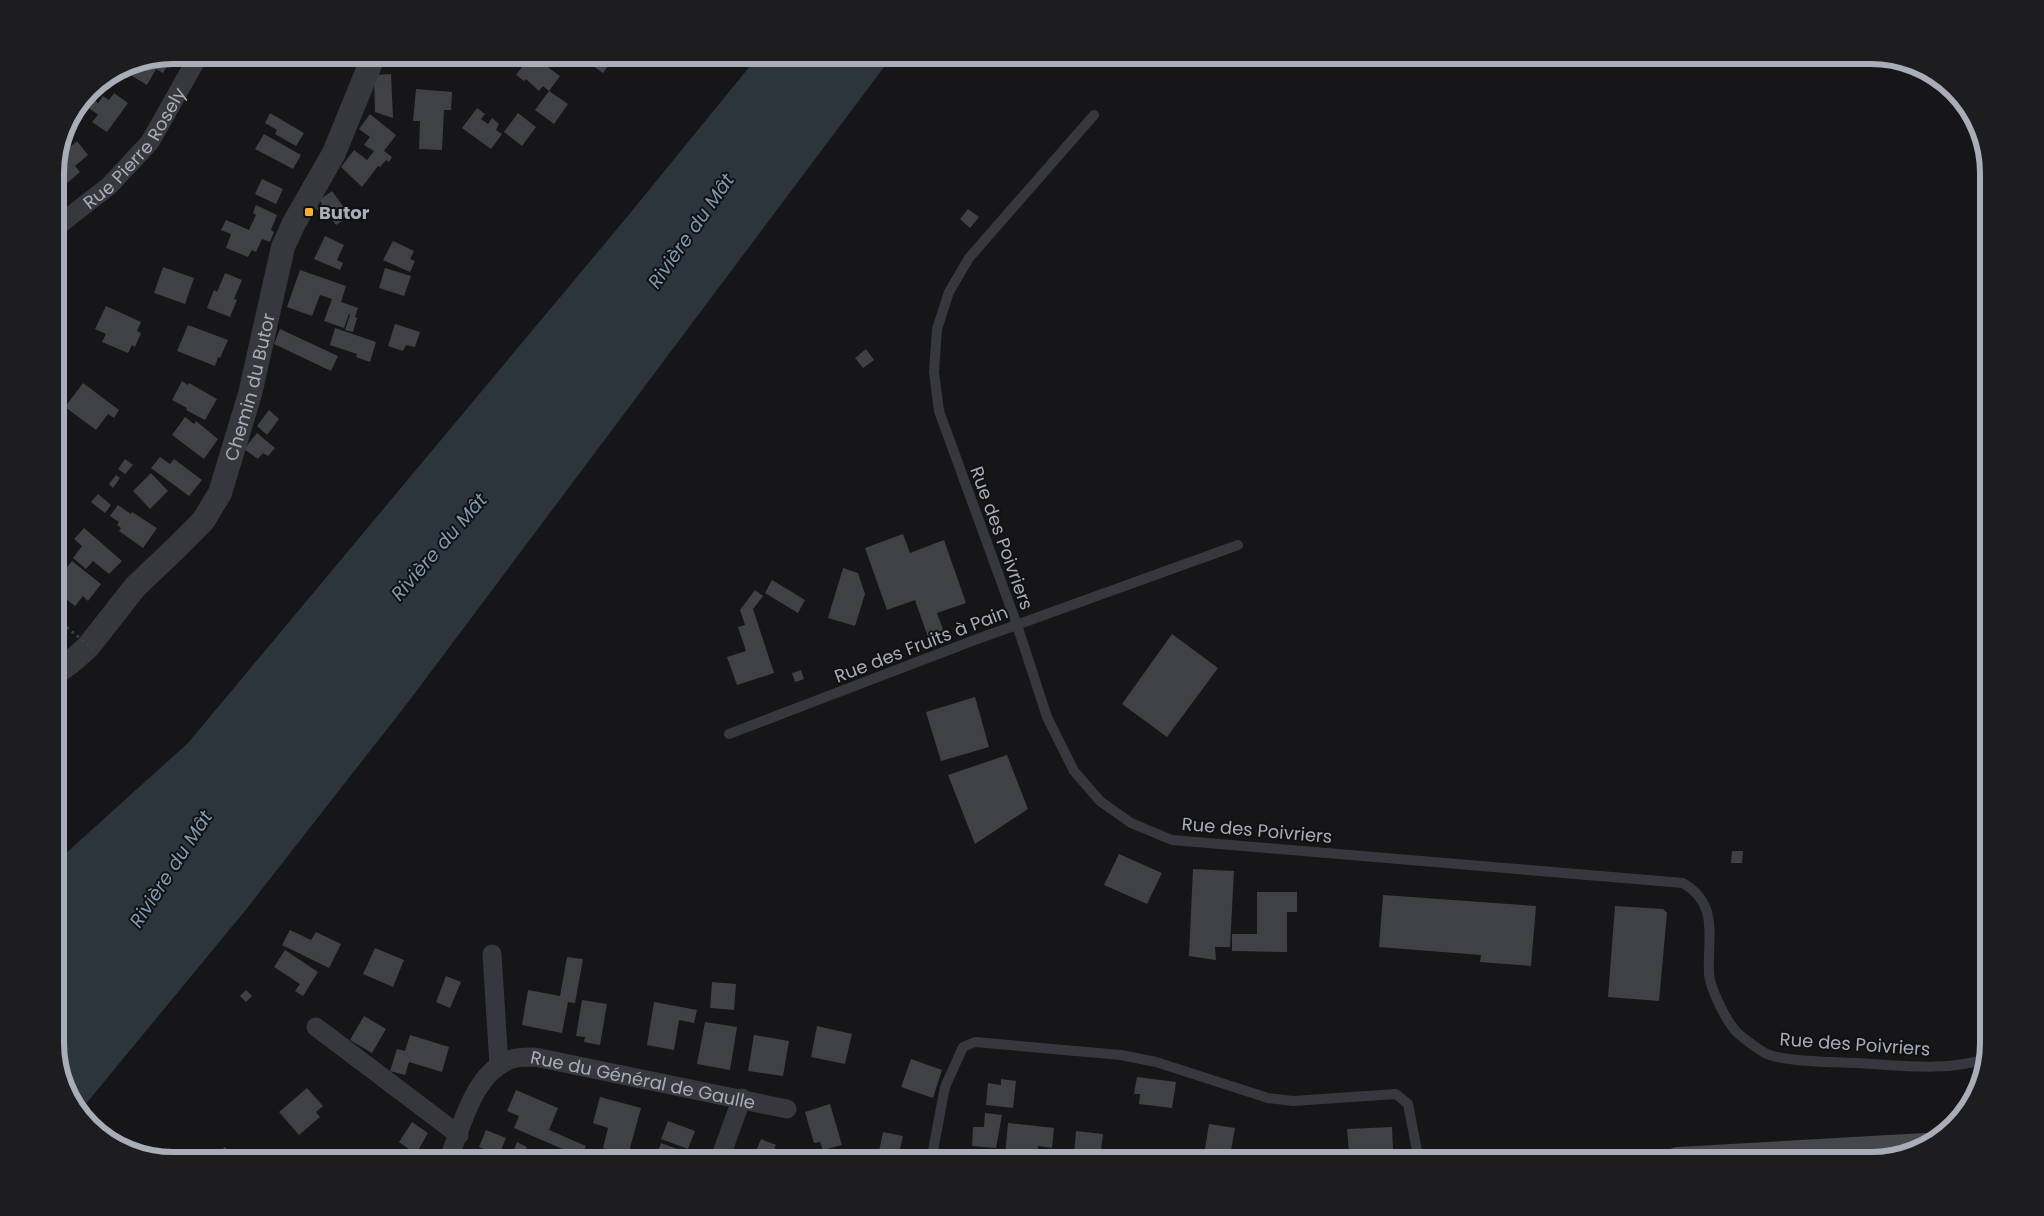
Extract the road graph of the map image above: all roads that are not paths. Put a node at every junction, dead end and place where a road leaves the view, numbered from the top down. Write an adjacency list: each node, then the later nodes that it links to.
1 (194, 64): 4 (street, Rue Pierre Rosely)
2 (370, 64): 7 (street, Chemin du Butor)
3 (1094, 115): 6 (lane, Rue des Poivriers)
4 (64, 221)
5 (1238, 546): 6 (lane, Rue des Fruits à Pain)
6 (1017, 625): 8 (lane, Rue des Fruits à Pain); 11 (lane, Rue des Poivriers)
7 (64, 667)
8 (730, 734)
9 (492, 954): 12 (street)
10 (316, 1027): 15 (street)
11 (1978, 1062)
12 (499, 1065): 13 (street, Rue du Général de Gaulle); 15 (street, Rue du Général de Gaulle)
13 (742, 1098): 14 (street, Rue du Général de Gaulle); 18 (street)
14 (787, 1109)
15 (459, 1134): 17 (street, Rue du Général de Gaulle)
16 (1902, 1148): 21 (main road)
17 (452, 1152)
18 (722, 1152)
19 (932, 1152): 20 (lane)
20 (1417, 1152)
21 (1837, 1152)

